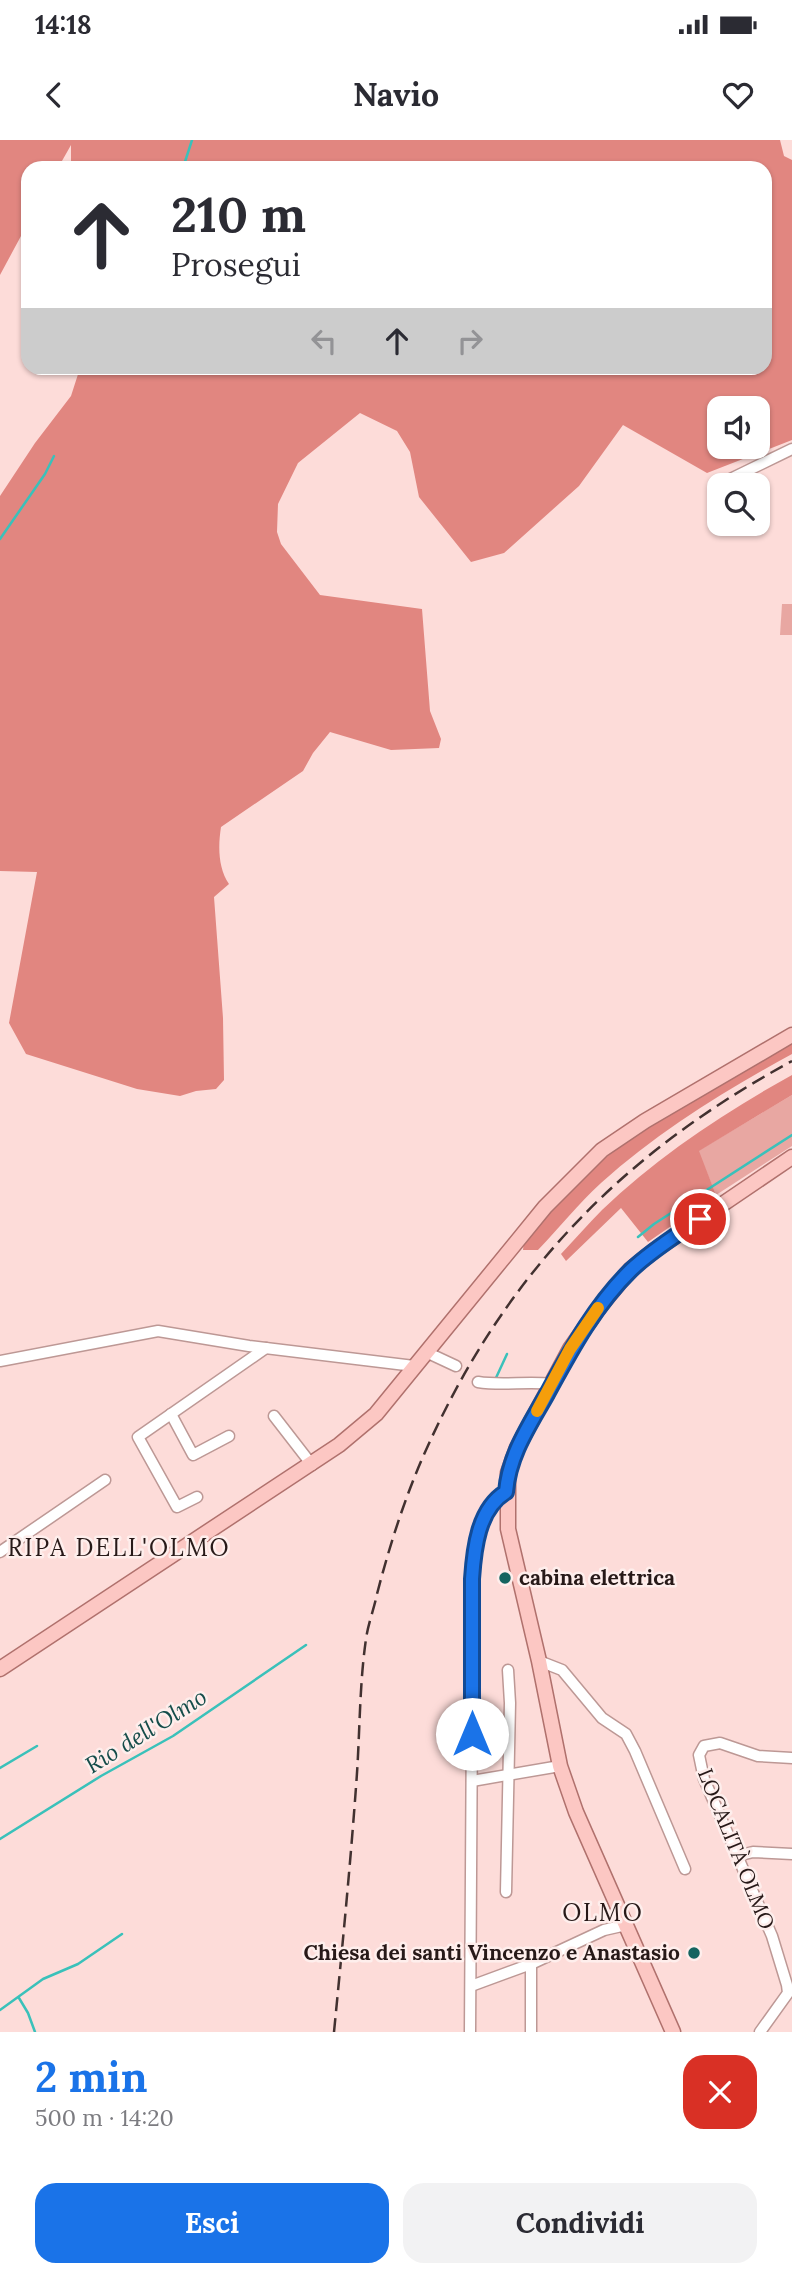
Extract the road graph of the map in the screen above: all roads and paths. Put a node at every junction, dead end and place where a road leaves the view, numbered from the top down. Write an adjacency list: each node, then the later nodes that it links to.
1 (792, 449): 2 (street)
2 (743, 473)
3 (792, 1035): 6 (main road)
4 (792, 1157): 11 (main road)
5 (266, 1348): 7 (street); 8 (street); 12 (street)
6 (426, 1352): 8 (main road); 9 (street)
7 (0, 1361)
8 (414, 1366): 15 (main road)
9 (456, 1366)
10 (478, 1382): 11 (street)
11 (552, 1384): 17 (main road)
12 (171, 1414): 14 (street); 18 (street)
13 (274, 1416): 15 (street)
14 (229, 1436)
15 (312, 1465): 21 (main road)
16 (105, 1480): 19 (street)
17 (506, 1492): 20 (main road); 26 (street)
18 (197, 1497)
19 (0, 1552)
20 (539, 1661): 24 (main road); 29 (street)
21 (0, 1669)
22 (508, 1670): 25 (street)
23 (792, 1758): 28 (street, LOCALITÀ OLMO)
24 (560, 1766): 25 (street); 31 (main road)
25 (507, 1774): 26 (street); 30 (street)
26 (472, 1782): 33 (street)
27 (792, 1854): 28 (street)
28 (737, 1856): 37 (street, LOCALITÀ OLMO)
29 (685, 1869)
30 (506, 1892)
31 (626, 1925): 32 (street); 36 (main road)
32 (531, 1964): 33 (street); 35 (street)
33 (471, 1986): 34 (street)
34 (470, 2032)
35 (531, 2032)
36 (673, 2032)
37 (760, 2032)

